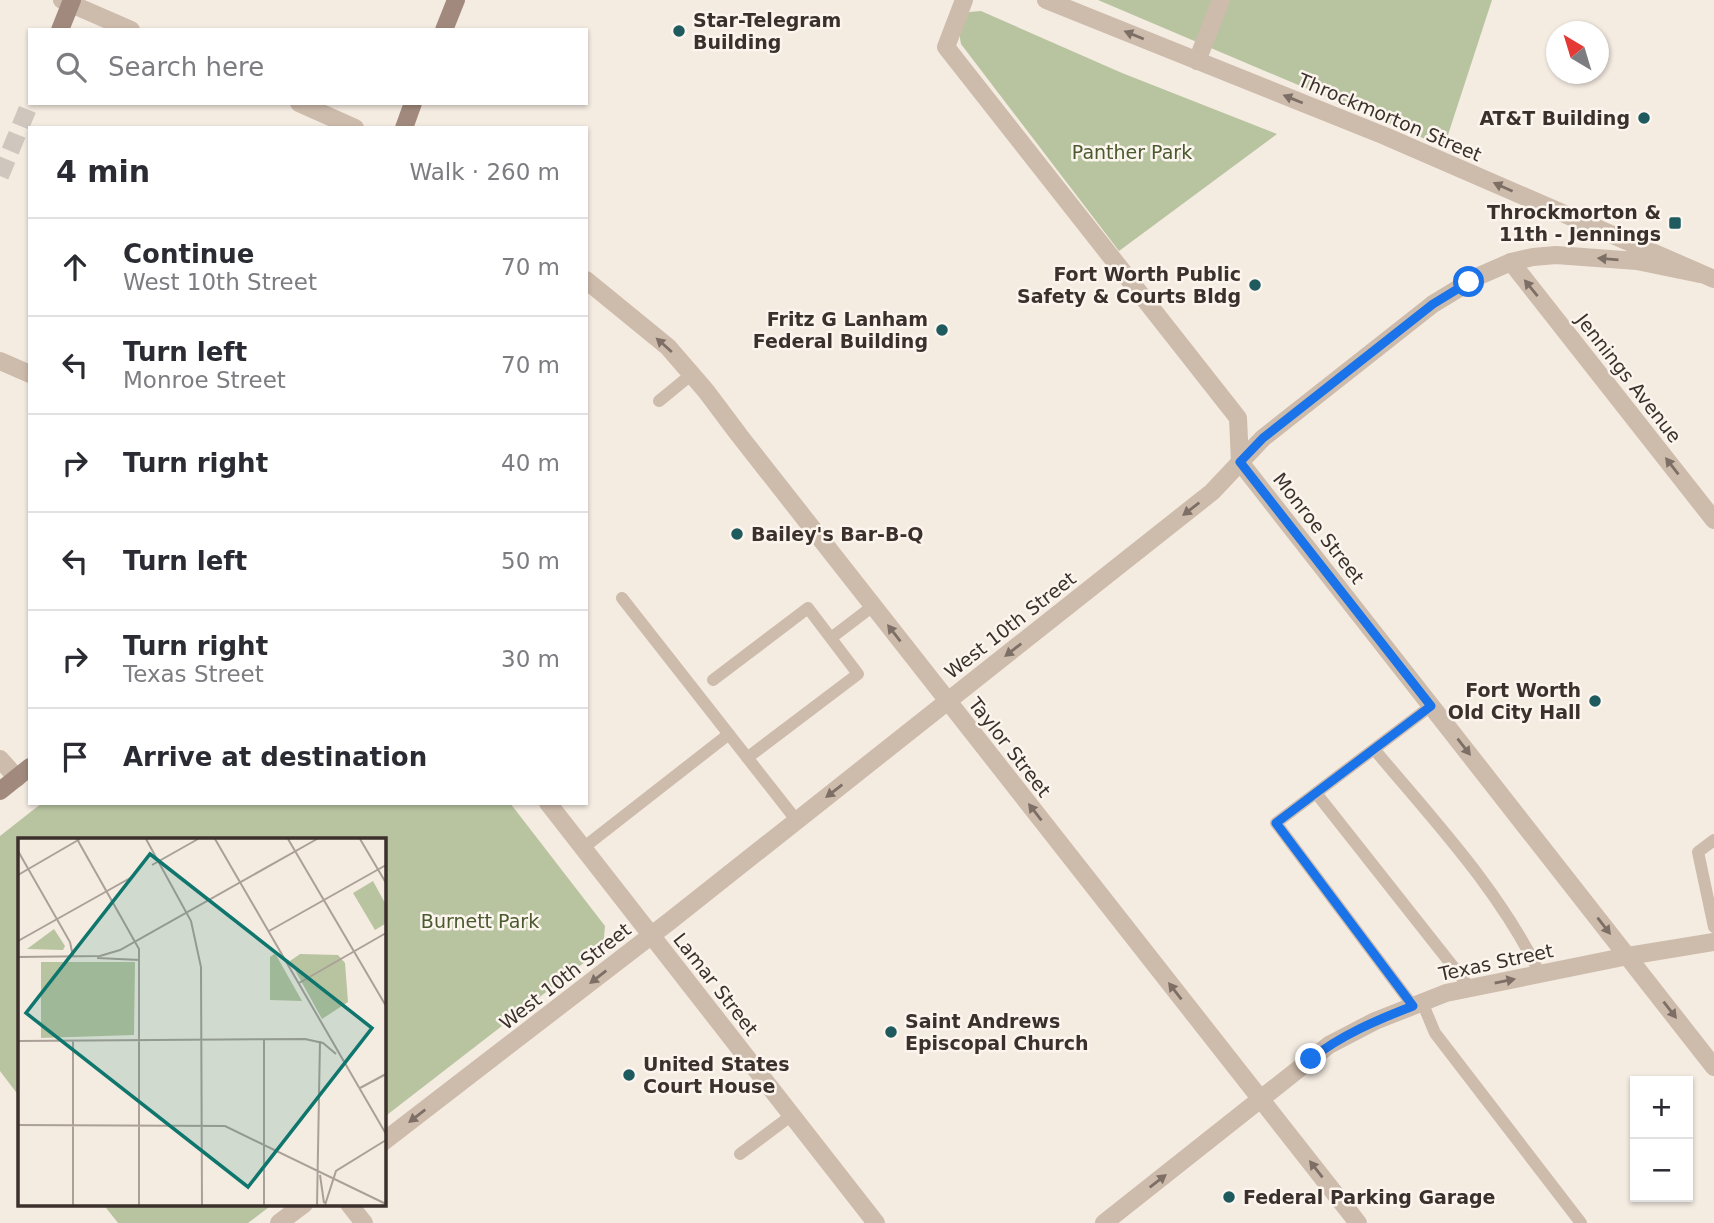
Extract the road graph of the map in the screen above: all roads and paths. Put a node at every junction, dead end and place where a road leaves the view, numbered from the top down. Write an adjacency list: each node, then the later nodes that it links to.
1 (456, 0): 8 (main road)
2 (964, 0): 21 (street)
3 (1046, 0): 9 (street, Throckmorton Street, one-way to 3)
4 (1221, 0): 9 (street)
5 (69, 1): 6 (main road); 7 (street)
6 (61, 28)
7 (127, 28)
8 (445, 28)
9 (1197, 61): 15 (street, Throckmorton Street, one-way to 9)
10 (303, 105): 12 (street)
11 (413, 105): 13 (main road)
12 (351, 126)
13 (405, 126)
14 (1511, 262): 15 (street, West 10th Street, one-way to 14); 21 (street, West 10th Street); 22 (street, Jennings Avenue, one-way to 14)
15 (1707, 276)
16 (588, 282): 19 (street, Taylor Street, one-way to 16)
17 (0, 360): 18 (street)
18 (28, 373)
19 (692, 374): 20 (lane); 24 (street, Taylor Street)
20 (659, 401)
21 (1240, 462): 27 (street, West 10th Street, one-way to 27); 28 (street, Monroe Street)
22 (1714, 520)
23 (622, 598): 29 (lane)
24 (873, 606): 25 (lane); 27 (street, Taylor Street, one-way to 24)
25 (831, 638): 26 (lane); 31 (lane)
26 (713, 680)
27 (948, 701): 37 (street, West 10th Street, one-way to 37); 48 (street, Taylor Street, one-way to 27)
28 (1431, 706): 30 (lane); 43 (street, Monroe Street, one-way to 43)
29 (729, 734): 31 (lane); 39 (lane)
30 (1374, 749): 35 (lane); 44 (lane)
31 (747, 758): 37 (lane)
32 (0, 759): 33 (street)
33 (23, 772): 34 (main road)
34 (0, 791)
35 (1316, 793): 45 (lane); 46 (lane)
36 (550, 805): 39 (street, Lamar Street)
37 (797, 821): 41 (street, West 10th Street)
38 (1714, 840): 40 (lane)
39 (583, 848): 41 (street, Lamar Street)
40 (1714, 927)
41 (652, 935): 49 (street, Lamar Street); 50 (street, West 10th Street, one-way to 50)
42 (1714, 942): 43 (street, Texas Street)
43 (1628, 957): 44 (street, Texas Street); 47 (street, Monroe Street, one-way to 47)
44 (1540, 974): 45 (street, Texas Street, one-way to 44)
45 (1470, 988): 46 (street, Texas Street)
46 (1418, 1004): 48 (street, Texas Street); 59 (lane)
47 (1714, 1067)
48 (1261, 1099): 57 (street, Texas Street, one-way to 48); 58 (street, Taylor Street, one-way to 48)
49 (792, 1115): 51 (lane); 56 (street, Lamar Street)
50 (385, 1140)
51 (740, 1154)
52 (301, 1206): 54 (street)
53 (351, 1206): 55 (street)
54 (279, 1223)
55 (364, 1223)
56 (876, 1223)
57 (1104, 1223)
58 (1358, 1223)
59 (1581, 1223)

